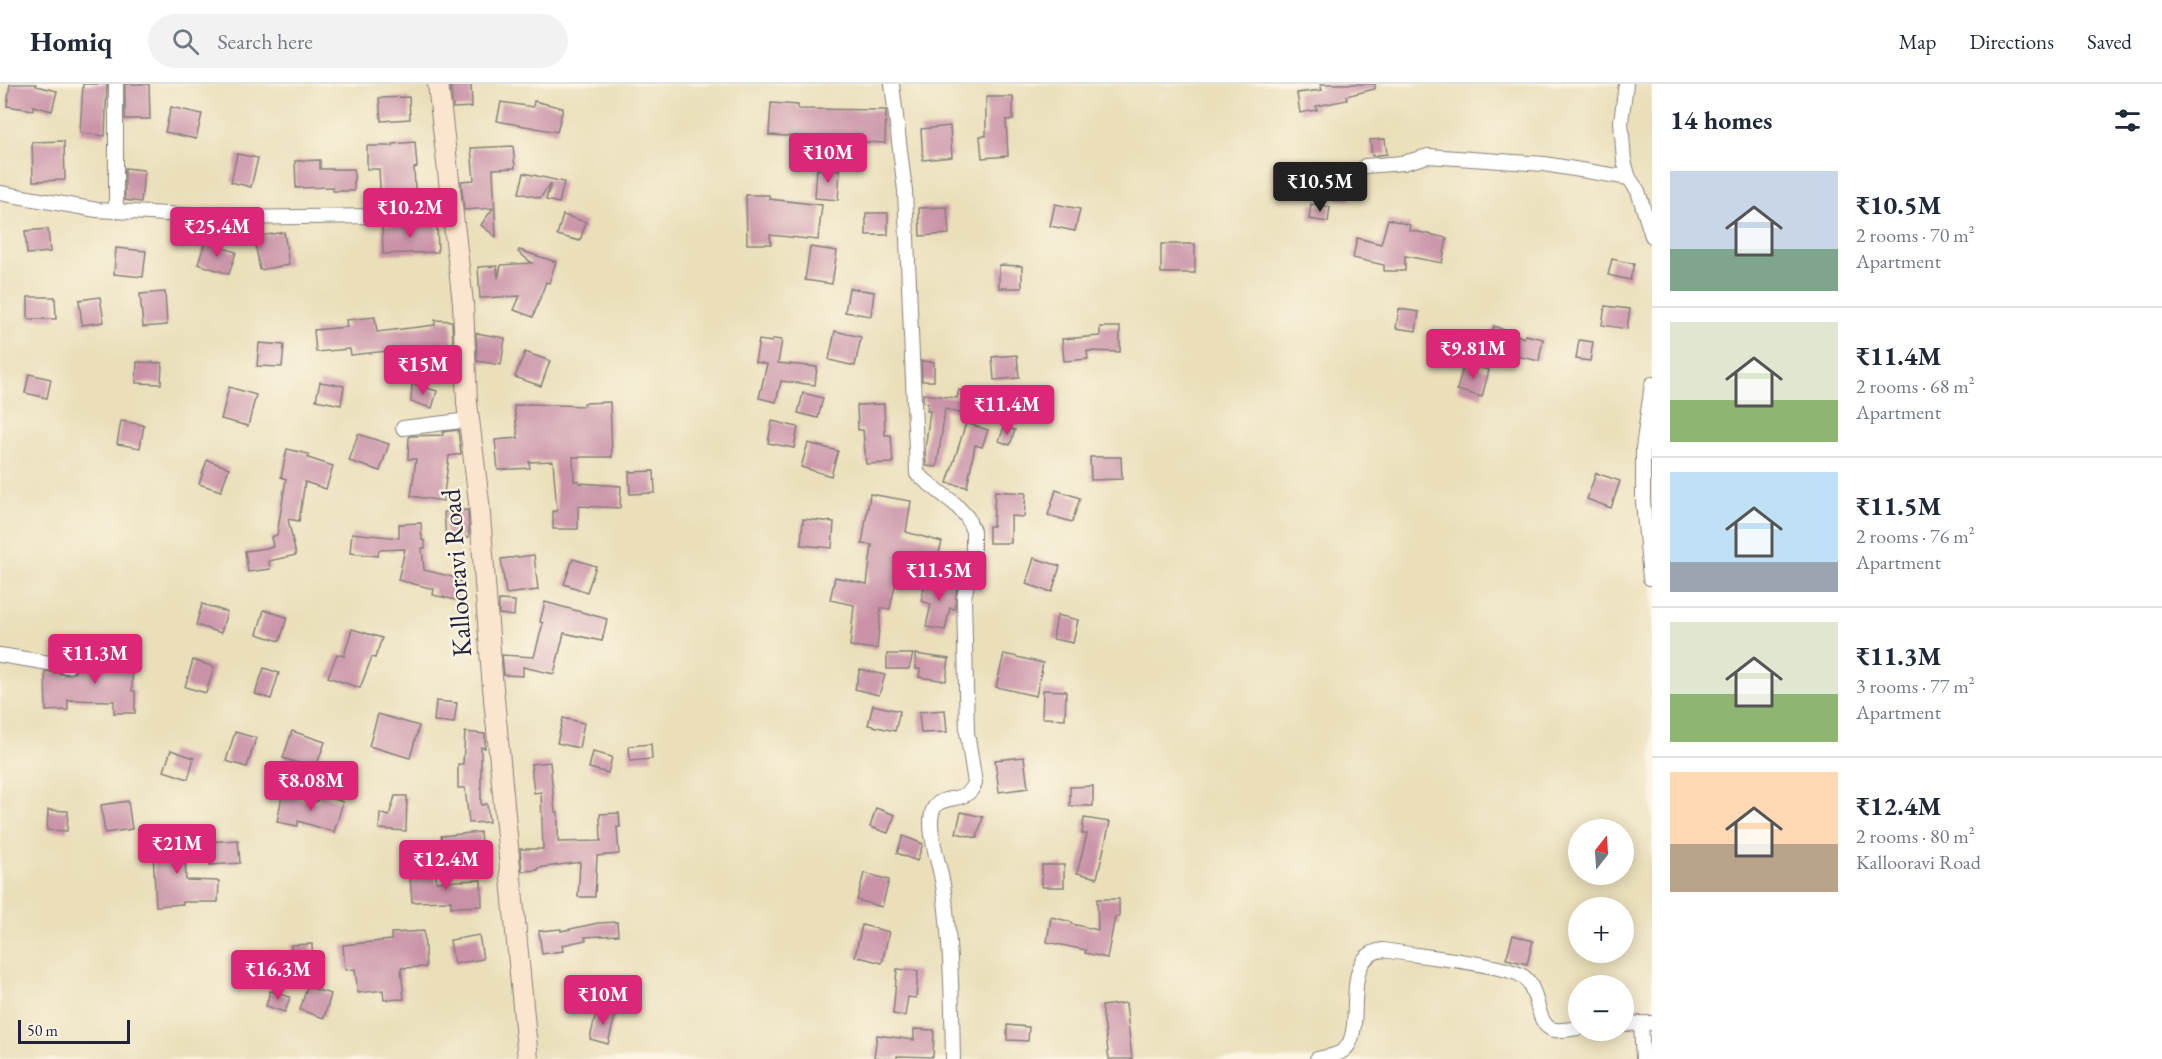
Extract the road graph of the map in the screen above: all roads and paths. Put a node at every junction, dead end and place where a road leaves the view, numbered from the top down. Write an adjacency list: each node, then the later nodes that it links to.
1 (116, 84): 8 (street)
2 (438, 84): 9 (main road, Kallooravi Road)
3 (892, 84): 20 (street)
4 (1626, 84): 6 (street)
5 (1365, 166): 6 (street)
6 (1629, 178): 10 (street)
7 (0, 193): 8 (street)
8 (116, 211): 9 (street)
9 (452, 215): 12 (main road, Kallooravi Road)
10 (1652, 236)
11 (1652, 384): 14 (street)
12 (469, 420): 13 (street); 19 (main road, Kallooravi Road)
13 (403, 428)
14 (1650, 578)
15 (0, 655): 16 (street)
16 (68, 666)
17 (1646, 1023): 22 (street)
18 (1568, 1029): 21 (street)
19 (528, 1059)
20 (953, 1059)
21 (1317, 1059)
22 (1643, 1059)

